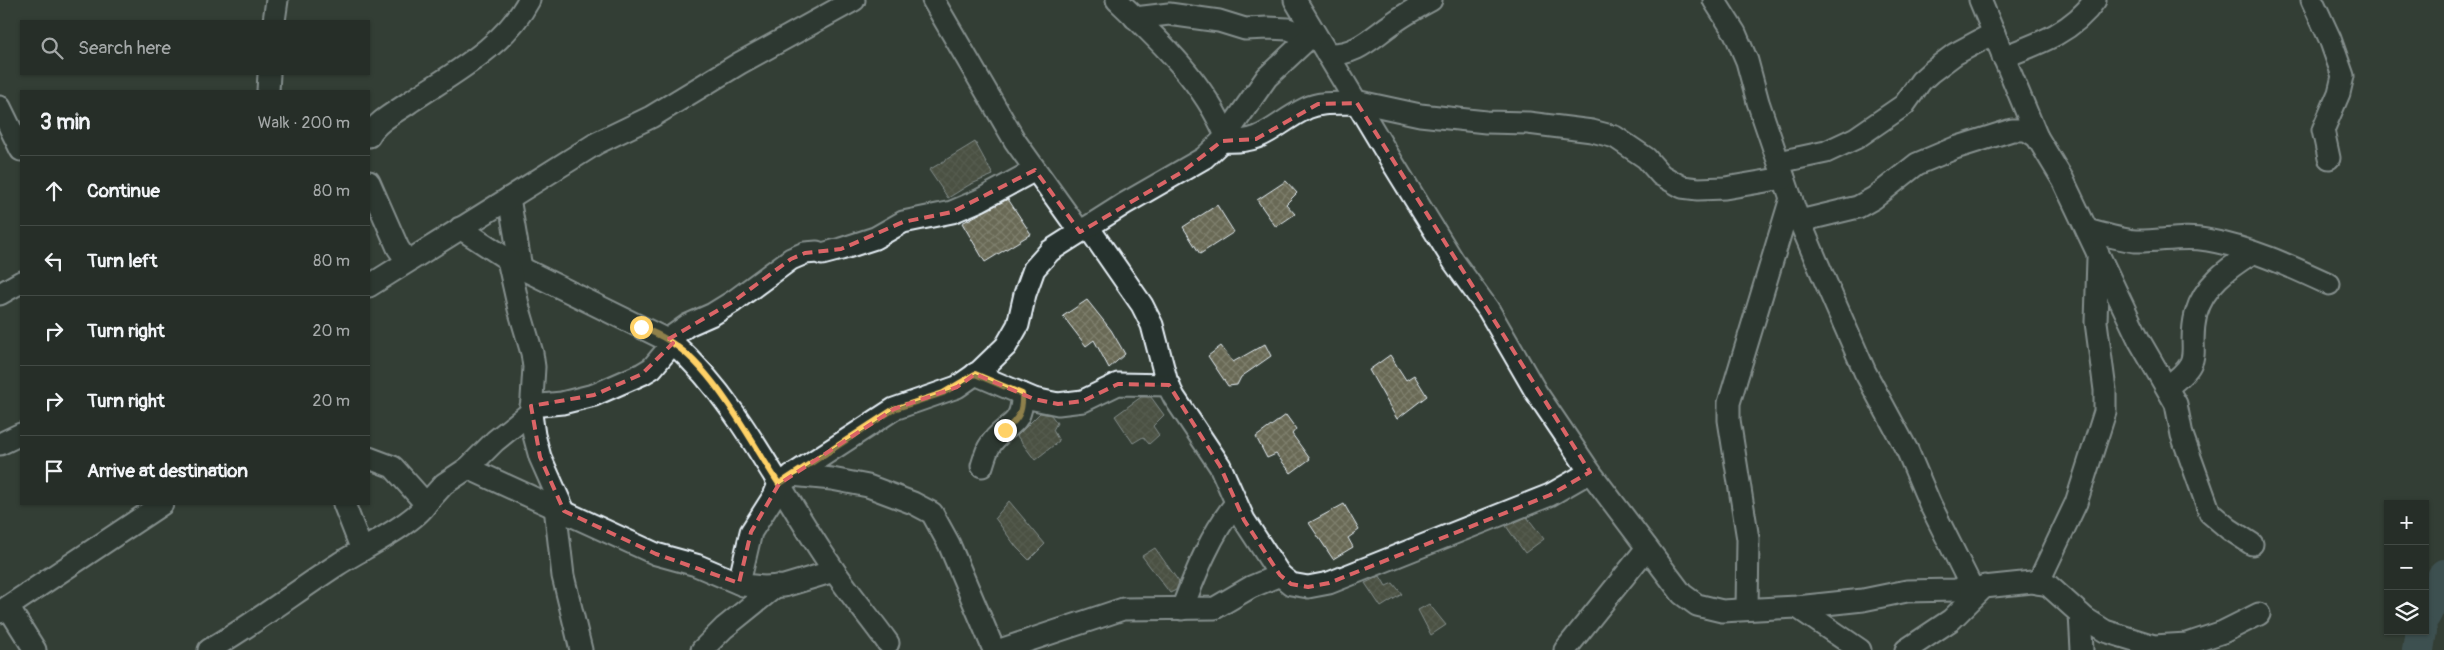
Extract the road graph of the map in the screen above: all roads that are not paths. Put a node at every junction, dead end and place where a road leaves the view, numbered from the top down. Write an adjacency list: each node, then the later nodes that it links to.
1 (277, 0): 13 (street)
2 (529, 0): 22 (street)
3 (854, 0): 30 (street)
4 (933, 0): 27 (street)
5 (1117, 0): 12 (street)
6 (1295, 0): 15 (street)
7 (1431, 0): 16 (street)
8 (1714, 0): 28 (street)
9 (1980, 0): 14 (street)
10 (2095, 0): 17 (street)
11 (2312, 0): 26 (street)
12 (1135, 18): 15 (street); 24 (street)
13 (274, 20)
14 (1994, 33): 17 (street); 28 (street)
15 (1312, 35): 16 (street); 24 (street)
16 (1327, 54): 20 (street)
17 (2003, 58): 23 (street)
18 (269, 75): 19 (street)
19 (268, 90)
20 (1356, 102): 24 (street); 28 (street); 54 (street)
21 (0, 107): 25 (street)
22 (370, 135)
23 (2037, 137): 31 (street); 34 (street)
24 (1224, 138): 33 (street)
25 (20, 148)
26 (2329, 158)
27 (1035, 170): 33 (street); 43 (street)
28 (1785, 179): 31 (street); 73 (street)
29 (370, 184): 37 (street)
30 (509, 198): 32 (street); 38 (street)
31 (1800, 221): 69 (street)
32 (460, 228): 37 (street); 38 (street)
33 (1084, 229): 44 (street); 45 (street)
34 (2086, 230): 35 (street); 36 (street)
35 (2252, 253): 40 (street); 46 (street)
36 (2098, 256): 46 (street); 67 (street)
37 (406, 261): 41 (street)
38 (515, 264): 43 (street); 48 (street)
39 (20, 283): 42 (street)
40 (2329, 284)
41 (370, 285)
42 (0, 294)
43 (670, 341): 48 (street); 55 (street)
44 (975, 374): 47 (street); 55 (street)
45 (1169, 385): 47 (street); 56 (street)
46 (2167, 387): 61 (street)
47 (1022, 394): 52 (street)
48 (531, 409): 53 (street); 60 (street)
49 (20, 434): 50 (street)
50 (0, 444)
51 (372, 456): 57 (street)
52 (982, 466)
53 (468, 468): 57 (street); 60 (street)
54 (1590, 472): 62 (street); 65 (street)
55 (785, 480): 64 (street); 66 (street); 81 (street)
56 (1236, 503): 65 (street); 72 (street)
57 (426, 504): 63 (street)
58 (160, 505): 71 (street)
59 (344, 505): 63 (street)
60 (560, 509): 66 (street); 79 (street)
61 (2252, 544)
62 (1647, 548): 73 (street); 83 (street)
63 (362, 550): 78 (street)
64 (834, 571): 68 (street); 76 (street)
65 (1280, 575): 72 (street)
66 (740, 583): 68 (street)
67 (2038, 583): 69 (street); 74 (street)
68 (776, 586): 80 (street)
69 (1978, 587): 70 (street); 85 (street)
70 (1797, 607): 73 (street); 84 (street)
71 (4, 609): 77 (street)
72 (1182, 609): 82 (street)
73 (1747, 609)
74 (2080, 614): 75 (street); 86 (street)
75 (2259, 614)
76 (888, 643)
77 (35, 650)
78 (209, 650)
79 (581, 650)
80 (702, 650)
81 (994, 650)
82 (1000, 650)
83 (1565, 650)
84 (1860, 650)
85 (1906, 650)
86 (2082, 650)

